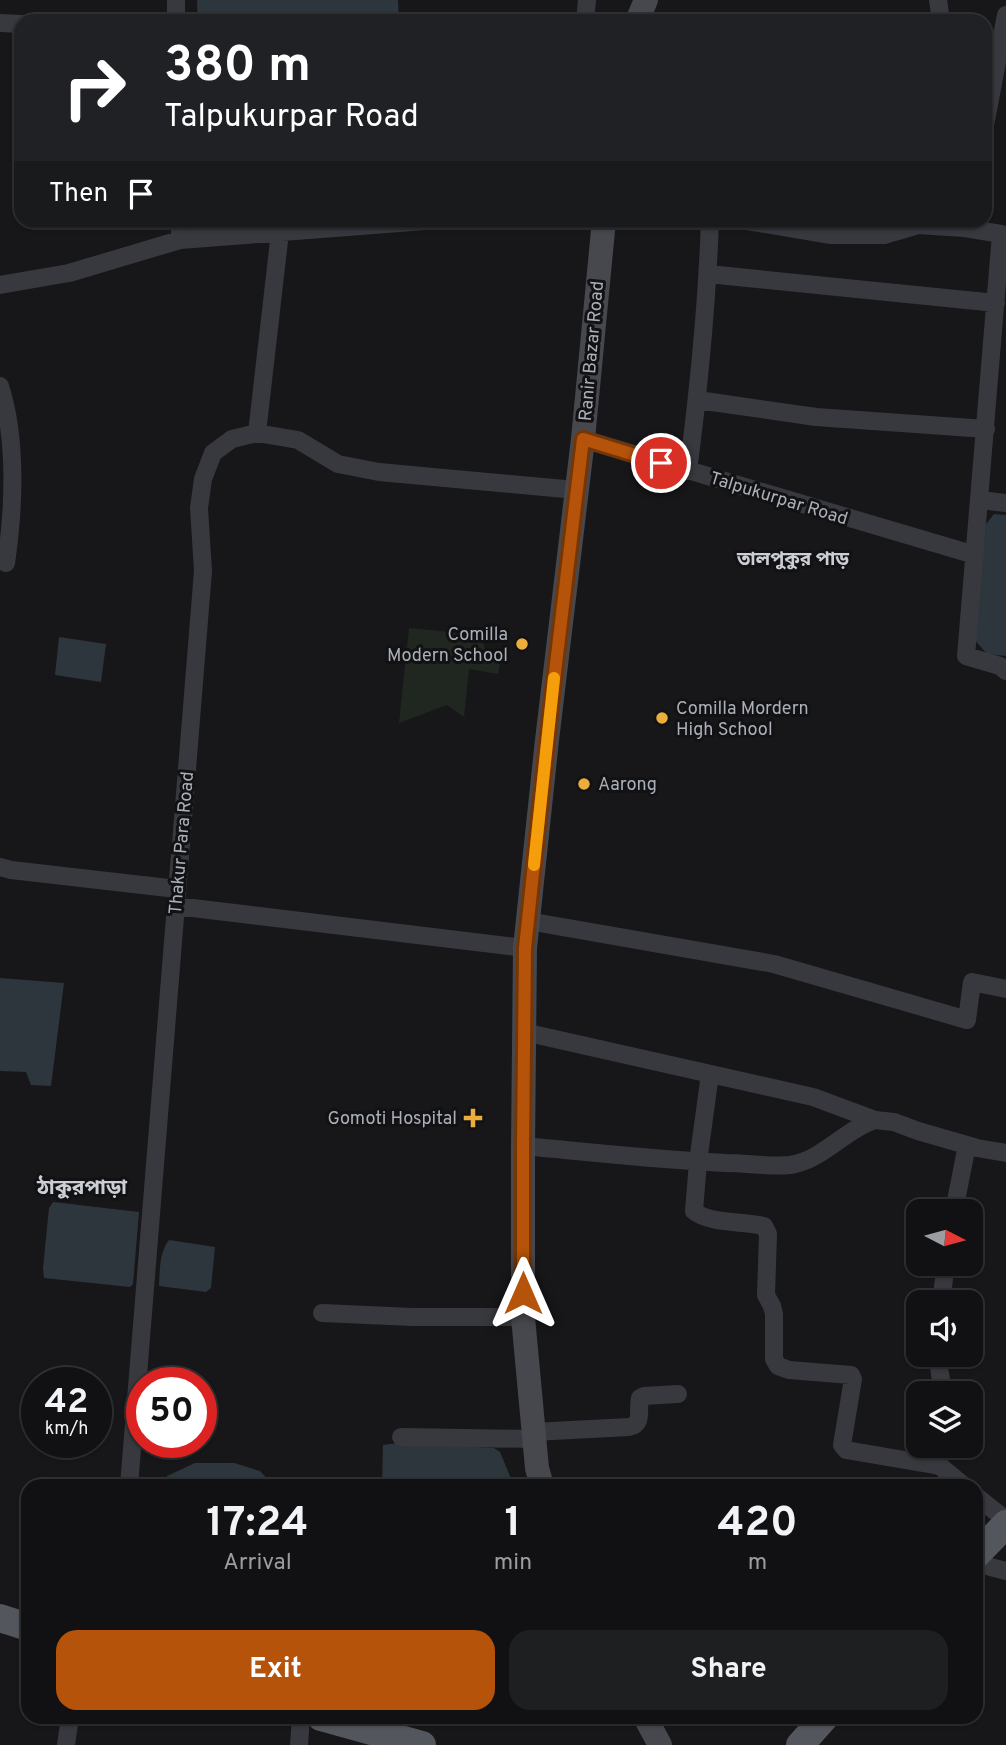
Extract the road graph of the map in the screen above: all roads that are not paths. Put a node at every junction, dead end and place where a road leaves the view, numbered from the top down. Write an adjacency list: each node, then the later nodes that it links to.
1 (1006, 15): 2 (street)
2 (992, 73)
3 (180, 228): 11 (street)
4 (333, 228): 10 (street)
5 (603, 228): 19 (main road, Ranir Bazar Road)
6 (710, 228): 12 (street)
7 (789, 228): 8 (street)
8 (908, 228)
9 (980, 228): 14 (street)
10 (280, 232): 11 (street); 18 (street)
11 (180, 240): 13 (street)
12 (708, 274): 14 (street); 16 (street)
13 (0, 285)
14 (999, 311): 17 (street)
15 (0, 386): 25 (street)
16 (698, 400): 17 (street); 20 (street)
17 (986, 429): 22 (street)
18 (257, 433): 21 (street); 28 (street, Thakur Para Road)
19 (583, 439): 20 (street, Talpukurpar Road); 21 (main road, Ranir Bazar Road)
20 (688, 471): 24 (street, Talpukurpar Road)
21 (576, 490): 29 (main road, Ranir Bazar Road)
22 (980, 500): 23 (street); 24 (street)
23 (1006, 503)
24 (975, 555): 26 (street)
25 (6, 563)
26 (1004, 668)
27 (0, 867): 28 (street)
28 (177, 898): 30 (street); 47 (street, Thakur Para Road)
29 (528, 921): 30 (main road, Ranir Bazar Road); 31 (street)
30 (525, 948): 32 (main road, Ranir Bazar Road)
31 (1006, 989)
32 (524, 1032): 33 (street); 35 (main road, Ranir Bazar Road)
33 (710, 1074): 34 (street); 38 (street)
34 (875, 1120): 36 (street); 38 (street)
35 (523, 1146): 38 (street); 41 (main road, Ranir Bazar Road)
36 (967, 1146): 37 (street); 39 (street)
37 (1006, 1153)
38 (698, 1161): 46 (street)
39 (956, 1199)
40 (322, 1313): 41 (street)
41 (523, 1317): 43 (main road, Ranir Bazar Road)
42 (678, 1394): 43 (street)
43 (534, 1435): 44 (street); 48 (main road, Ranir Bazar Road)
44 (401, 1437)
45 (939, 1458): 46 (street)
46 (938, 1466): 49 (street)
47 (130, 1479)
48 (540, 1479)
49 (955, 1479)
50 (983, 1502): 51 (street)
51 (1006, 1522): 52 (main road)
52 (983, 1547)
53 (983, 1565): 54 (street)
54 (1006, 1570)
55 (0, 1618): 56 (main road)
56 (21, 1625)
57 (69, 1724): 62 (street)
58 (300, 1724): 63 (street)
59 (346, 1724): 64 (main road)
60 (649, 1724): 65 (main road)
61 (819, 1724): 66 (main road)
62 (66, 1745)
63 (299, 1745)
64 (422, 1745)
65 (660, 1745)
66 (800, 1745)

